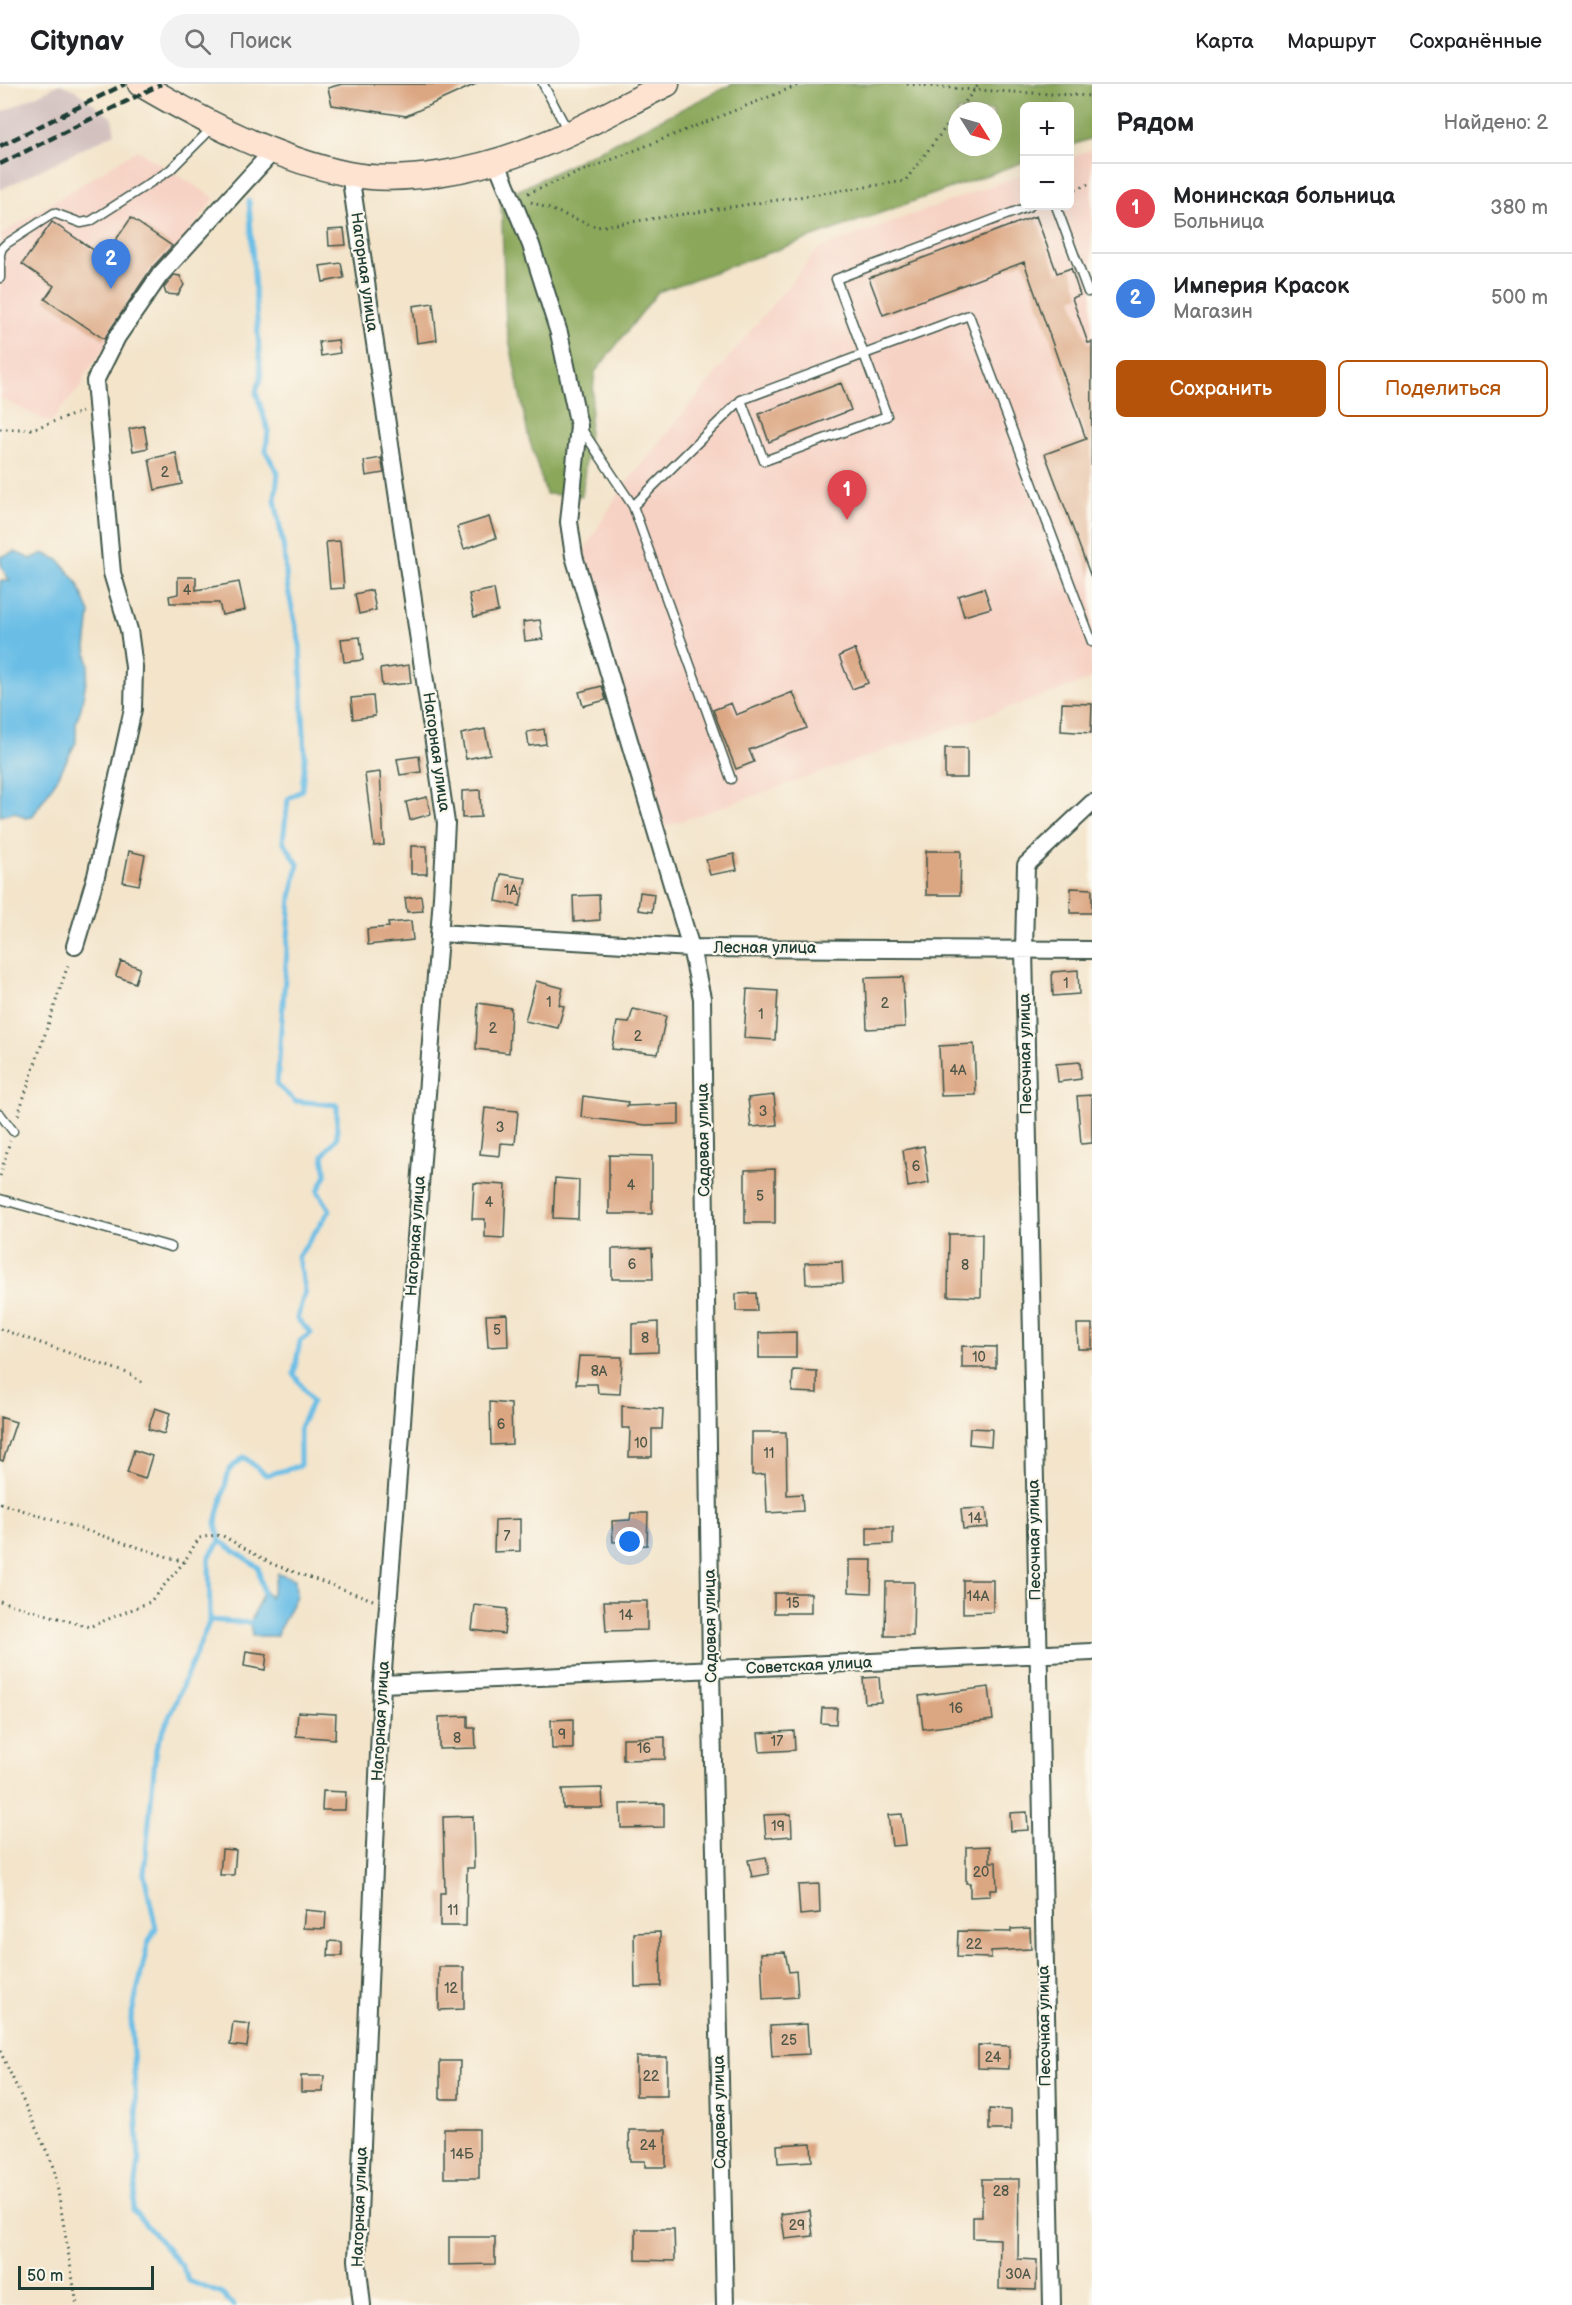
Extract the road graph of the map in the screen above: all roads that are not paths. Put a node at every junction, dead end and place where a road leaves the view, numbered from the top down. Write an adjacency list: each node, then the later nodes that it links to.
1 (543, 84): 5 (lane)
2 (667, 84): 5 (main road)
3 (149, 89): 4 (main road)
4 (214, 126): 6 (main road); 11 (lane)
5 (569, 133): 7 (main road)
6 (273, 151): 8 (main road); 22 (street)
7 (496, 161): 8 (main road); 16 (street, Садовая улица)
8 (350, 174): 21 (street, Нагорная улица)
9 (1020, 210): 14 (lane)
10 (1057, 210): 13 (lane)
11 (0, 255): 12 (lane)
12 (0, 278)
13 (1088, 292)
14 (863, 355): 15 (lane); 15 (lane); 18 (lane)
15 (741, 400): 17 (lane)
16 (579, 426): 17 (lane); 23 (street, Садовая улица)
17 (633, 506): 19 (lane)
18 (1092, 642)
19 (731, 779)
20 (1092, 803): 24 (street, Песочная улица)
21 (438, 933): 23 (street, Лесная улица); 33 (street, Нагорная улица)
22 (75, 946)
23 (691, 948): 24 (street, Лесная улица); 32 (street, Садовая улица)
24 (1024, 949): 25 (street, Лесная улица); 31 (street, Песочная улица)
25 (1092, 950)
26 (0, 1114): 27 (lane)
27 (13, 1131)
28 (0, 1199): 29 (lane)
29 (171, 1247)
30 (1092, 1652): 31 (street, Советская улица)
31 (1037, 1654): 32 (street, Советская улица); 36 (street, Песочная улица)
32 (711, 1671): 33 (street, Советская улица); 35 (street, Садовая улица)
33 (382, 1684): 34 (street, Нагорная улица)
34 (362, 2305)
35 (725, 2305)
36 (1052, 2305)

